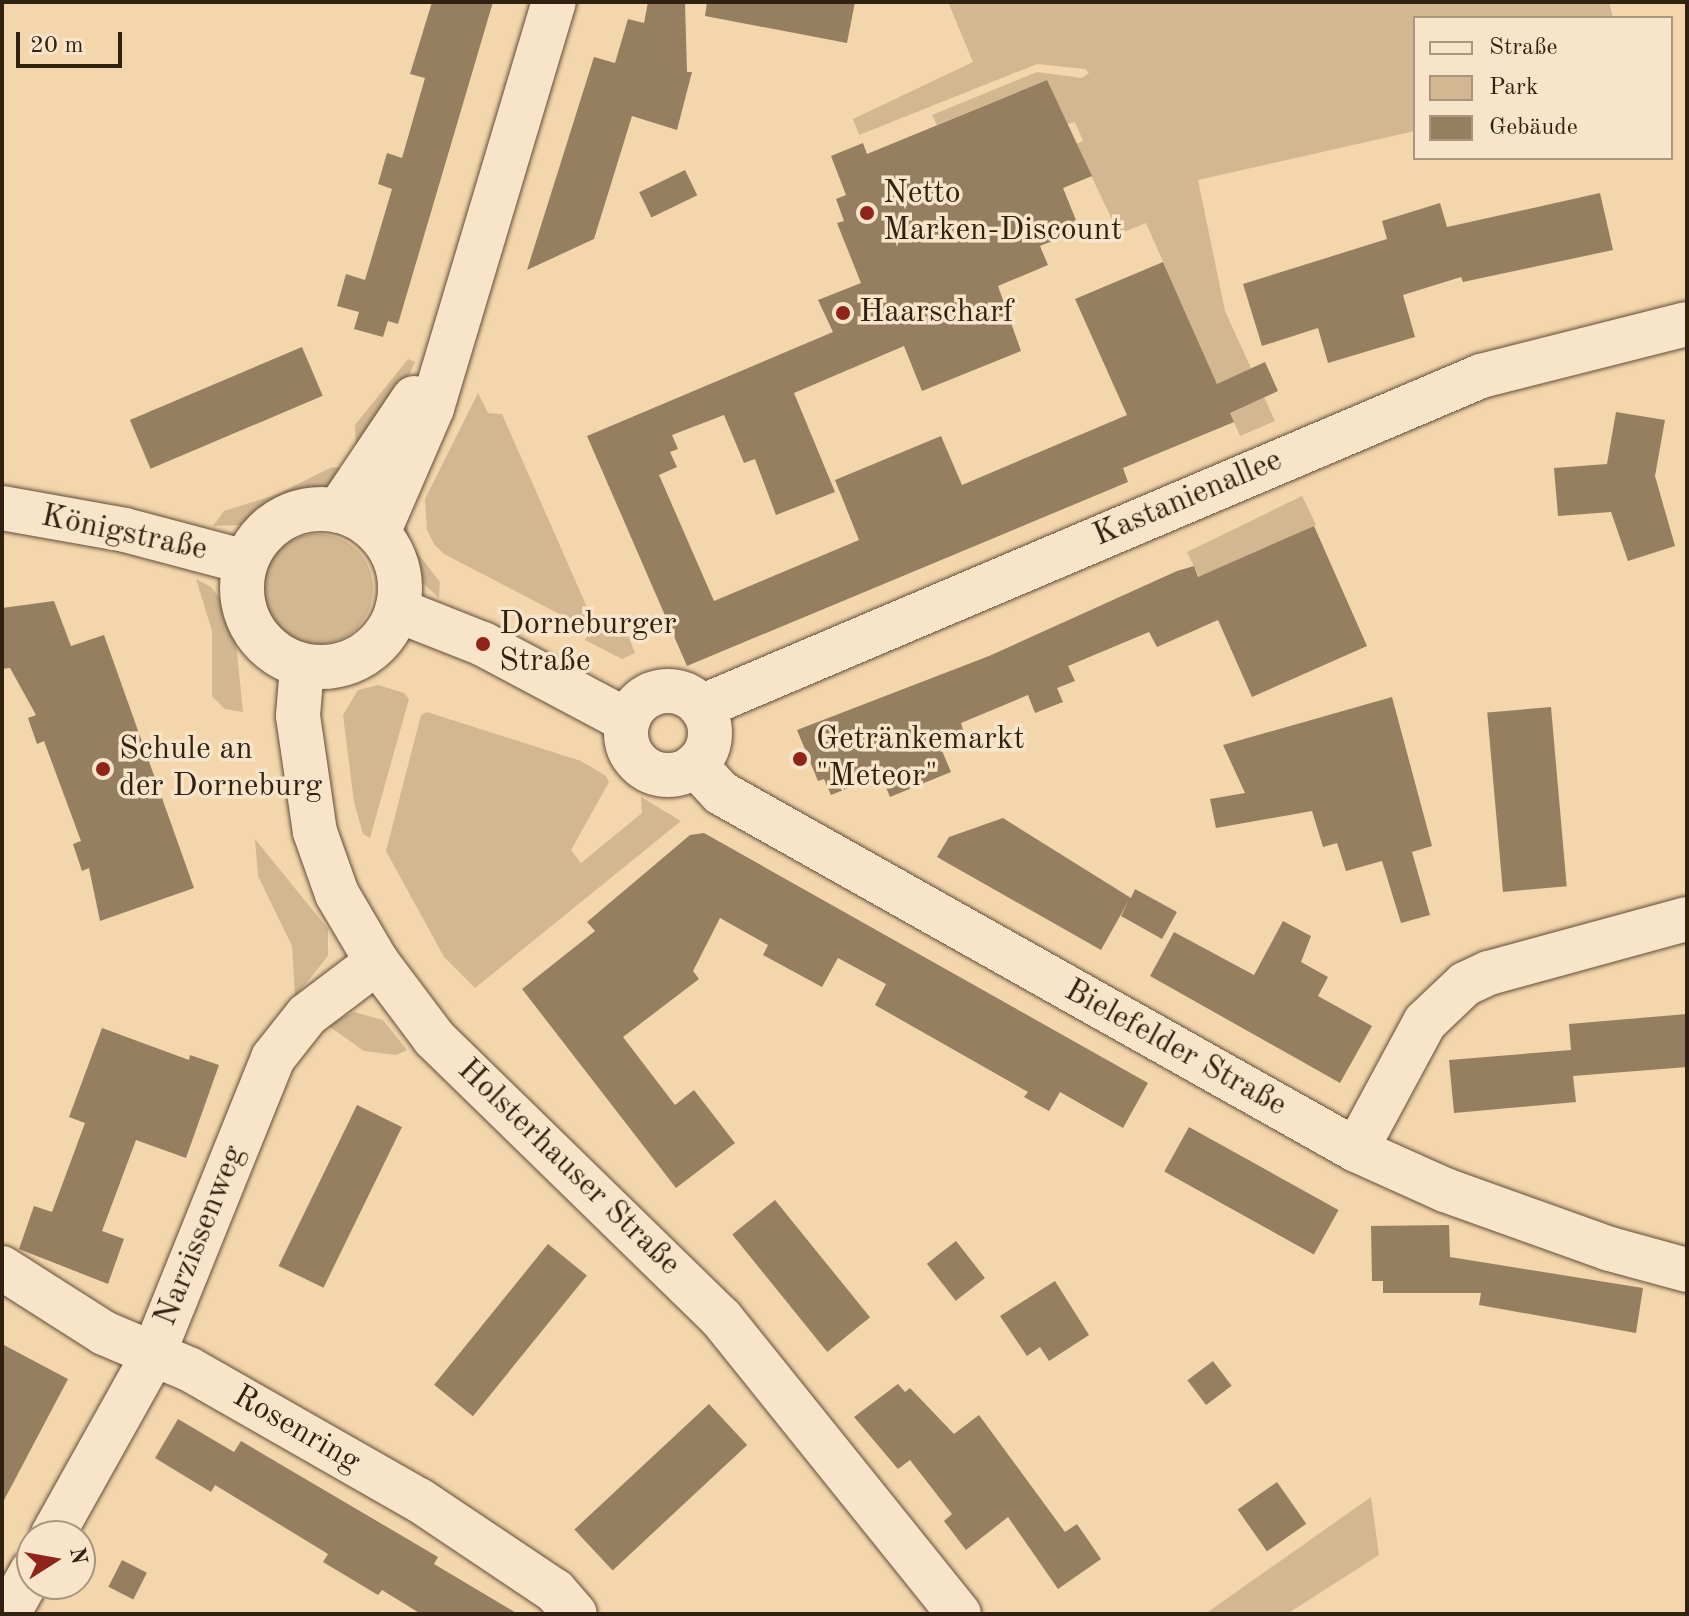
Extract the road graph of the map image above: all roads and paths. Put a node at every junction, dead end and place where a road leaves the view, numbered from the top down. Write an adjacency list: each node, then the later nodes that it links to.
1 (554, 2): 3 (street)
2 (1687, 324): 10 (street, Kastanienallee)
3 (442, 366): 5 (street); 6 (street)
4 (2, 508): 7 (street, Königstraße)
5 (338, 511): 6 (street); 7 (street)
6 (378, 533): 8 (street)
7 (246, 562): 9 (street)
8 (397, 610): 9 (street); 11 (street)
9 (302, 666): 14 (street, Holsterhauser Straße)
10 (701, 707): 11 (street); 12 (street)
11 (628, 721): 12 (street)
12 (695, 765): 15 (street, Bielefelder Straße)
13 (1687, 919): 15 (street)
14 (377, 962): 18 (street, Narzissenweg); 21 (street, Holsterhauser Straße)
15 (1356, 1150): 17 (street, Bielefelder Straße)
16 (2, 1268): 18 (street, Rosenring)
17 (1687, 1270)
18 (153, 1355): 19 (street, Narzissenweg); 20 (street, Rosenring)
19 (61, 1520)
20 (575, 1614)
21 (959, 1614)

